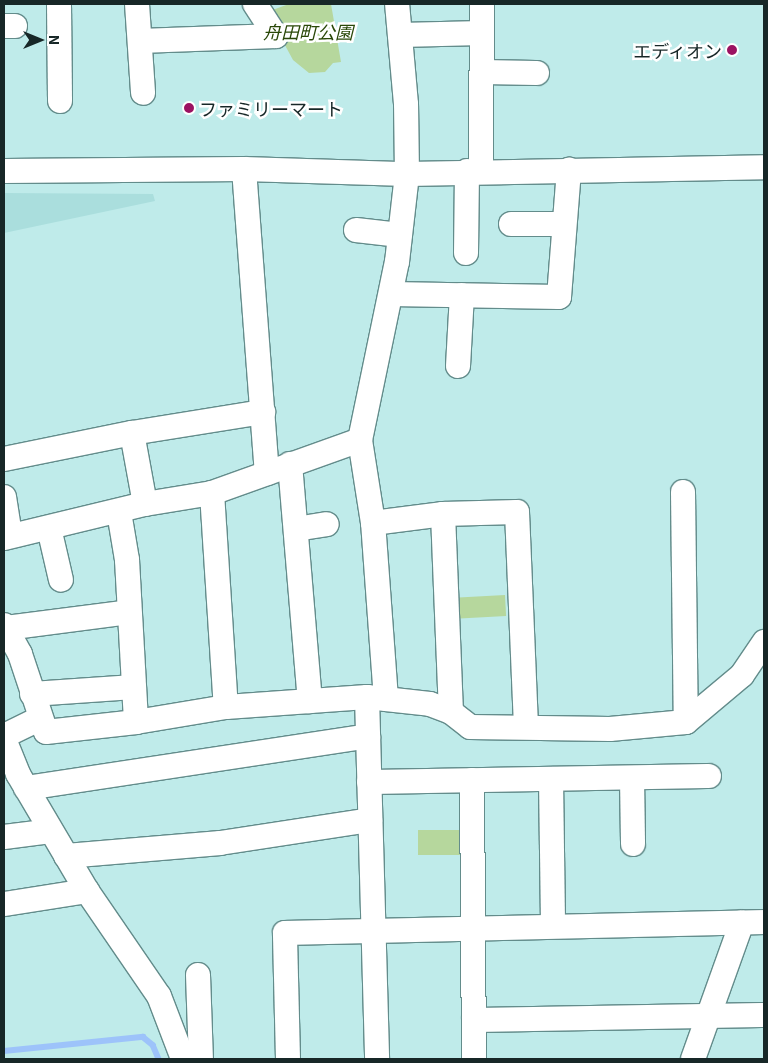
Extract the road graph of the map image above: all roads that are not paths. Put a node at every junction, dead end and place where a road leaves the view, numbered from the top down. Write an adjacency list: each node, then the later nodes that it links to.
1 (59, 4): 12 (street)
2 (137, 4): 8 (street)
3 (255, 4): 8 (street)
4 (397, 4): 7 (street)
5 (482, 4): 6 (street)
6 (482, 33): 7 (street); 9 (street)
7 (400, 35): 18 (street)
8 (140, 41): 11 (street)
9 (482, 72): 10 (street); 17 (street)
10 (537, 72)
11 (144, 93)
12 (60, 101)
13 (764, 167): 15 (street)
14 (244, 169): 16 (street); 18 (street); 27 (street)
15 (569, 169): 17 (street); 20 (street)
16 (4, 171)
17 (474, 171): 18 (street); 23 (street)
18 (406, 174): 22 (street)
19 (511, 224): 20 (street)
20 (564, 224): 25 (street)
21 (356, 230): 22 (street)
22 (400, 235): 24 (street)
23 (466, 253)
24 (391, 294): 25 (street); 29 (street)
25 (462, 295): 26 (street)
26 (458, 366)
27 (263, 412): 28 (street); 32 (street)
28 (132, 433): 30 (street); 36 (street)
29 (360, 440): 31 (street); 39 (street)
30 (4, 459)
31 (290, 464): 32 (street); 42 (street)
32 (267, 472): 34 (street)
33 (683, 492): 56 (street)
34 (212, 493): 36 (street); 52 (street)
35 (4, 498): 43 (street)
36 (145, 504): 37 (street)
37 (120, 512): 41 (street); 45 (street)
38 (443, 514): 39 (street); 53 (street); 57 (street)
39 (374, 523): 50 (street)
40 (327, 524): 42 (street)
41 (49, 528): 43 (street); 44 (street)
42 (296, 529): 51 (street)
43 (7, 537)
44 (61, 580)
45 (129, 612): 46 (street); 48 (street)
46 (5, 626): 49 (street)
47 (764, 642): 56 (street)
48 (134, 687): 49 (street); 55 (street)
49 (32, 694): 54 (street)
50 (377, 698): 51 (street); 53 (street); 58 (street)
51 (310, 701): 52 (street)
52 (226, 707): 55 (street)
53 (451, 712): 57 (street)
54 (39, 719): 55 (street); 59 (street)
55 (136, 722)
56 (686, 722): 57 (street)
57 (526, 725)
58 (368, 736): 62 (street); 65 (street)
59 (4, 737): 62 (street)
60 (709, 776): 61 (street)
61 (632, 778): 63 (street); 69 (street)
62 (16, 779): 67 (street)
63 (551, 779): 64 (street); 74 (street)
64 (472, 780): 65 (street); 75 (street)
65 (369, 782): 66 (street)
66 (370, 820): 70 (street); 76 (street)
67 (52, 831): 68 (street); 70 (street)
68 (4, 837)
69 (633, 844)
70 (66, 856): 71 (street)
71 (87, 891): 72 (street); 81 (street)
72 (4, 904)
73 (753, 922): 74 (street); 78 (street)
74 (554, 926): 75 (street)
75 (473, 927): 76 (street); 80 (street)
76 (374, 929): 83 (street); 84 (street)
77 (198, 975): 82 (street)
78 (708, 1016): 79 (street); 80 (street); 86 (street)
79 (764, 1016)
80 (474, 1020): 85 (street)
81 (183, 1059)
82 (201, 1059)
83 (288, 1059)
84 (377, 1059)
85 (474, 1059)
86 (693, 1059)

